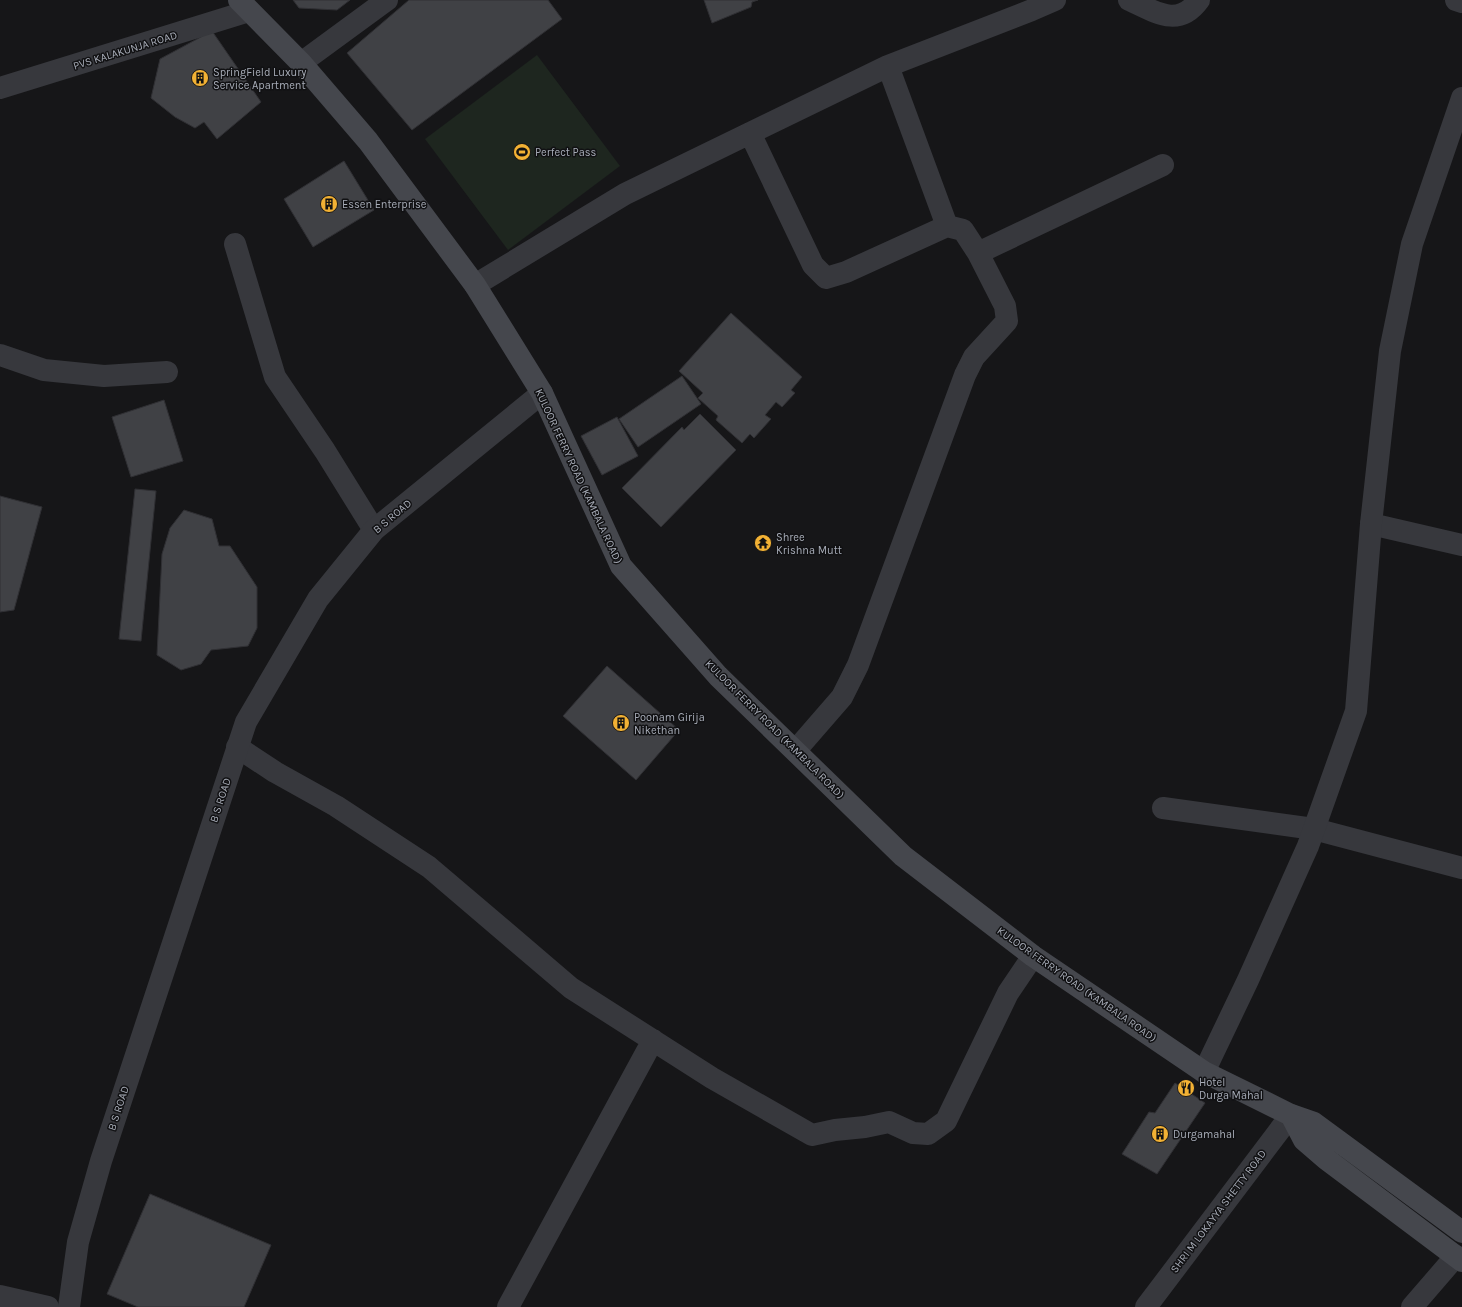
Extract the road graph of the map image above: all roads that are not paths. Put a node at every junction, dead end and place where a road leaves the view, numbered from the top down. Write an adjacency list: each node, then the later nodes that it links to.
1 (387, 0): 8 (street)
2 (1055, 0): 9 (street)
3 (1129, 0): 4 (street)
4 (1199, 0)
5 (1456, 0): 6 (street)
6 (1462, 2)
7 (244, 5): 8 (main road, KULOOR FERRY ROAD (KAMBALA ROAD)); 10 (street, PVS KALAKUNJA ROAD)
8 (301, 63): 17 (main road, KULOOR FERRY ROAD (KAMBALA ROAD))
9 (888, 66): 12 (street); 14 (street)
10 (0, 88)
11 (1462, 98): 21 (street)
12 (750, 133): 14 (street); 17 (street)
13 (1163, 164): 16 (street)
14 (947, 226): 16 (street)
15 (235, 244): 22 (street)
16 (978, 252): 25 (street)
17 (474, 285): 20 (main road, KULOOR FERRY ROAD (KAMBALA ROAD))
18 (0, 355): 19 (street)
19 (167, 372)
20 (542, 393): 22 (street, B S ROAD); 25 (main road, KULOOR FERRY ROAD (KAMBALA ROAD))
21 (1371, 524): 23 (street); 27 (street)
22 (374, 530): 24 (street, B S ROAD)
23 (1462, 545)
24 (237, 747): 30 (street); 37 (street, B S ROAD)
25 (796, 750): 29 (main road, KULOOR FERRY ROAD (KAMBALA ROAD))
26 (1163, 808): 27 (street)
27 (1314, 829): 28 (street); 31 (street)
28 (1462, 868)
29 (1033, 956): 30 (street); 31 (main road, KULOOR FERRY ROAD (KAMBALA ROAD))
30 (653, 1040): 38 (street)
31 (1204, 1072): 32 (main road, KULOOR FERRY ROAD (KAMBALA ROAD))
32 (1291, 1115): 33 (main road, KULOOR FERRY ROAD (KAMBALA ROAD)); 34 (main road); 39 (street, SHRI M LOKAYYA SHETTY ROAD)
33 (1462, 1232)
34 (1459, 1258): 40 (street)
35 (0, 1296): 36 (street)
36 (48, 1307)
37 (69, 1307)
38 (508, 1307)
39 (1146, 1307)
40 (1412, 1307)

